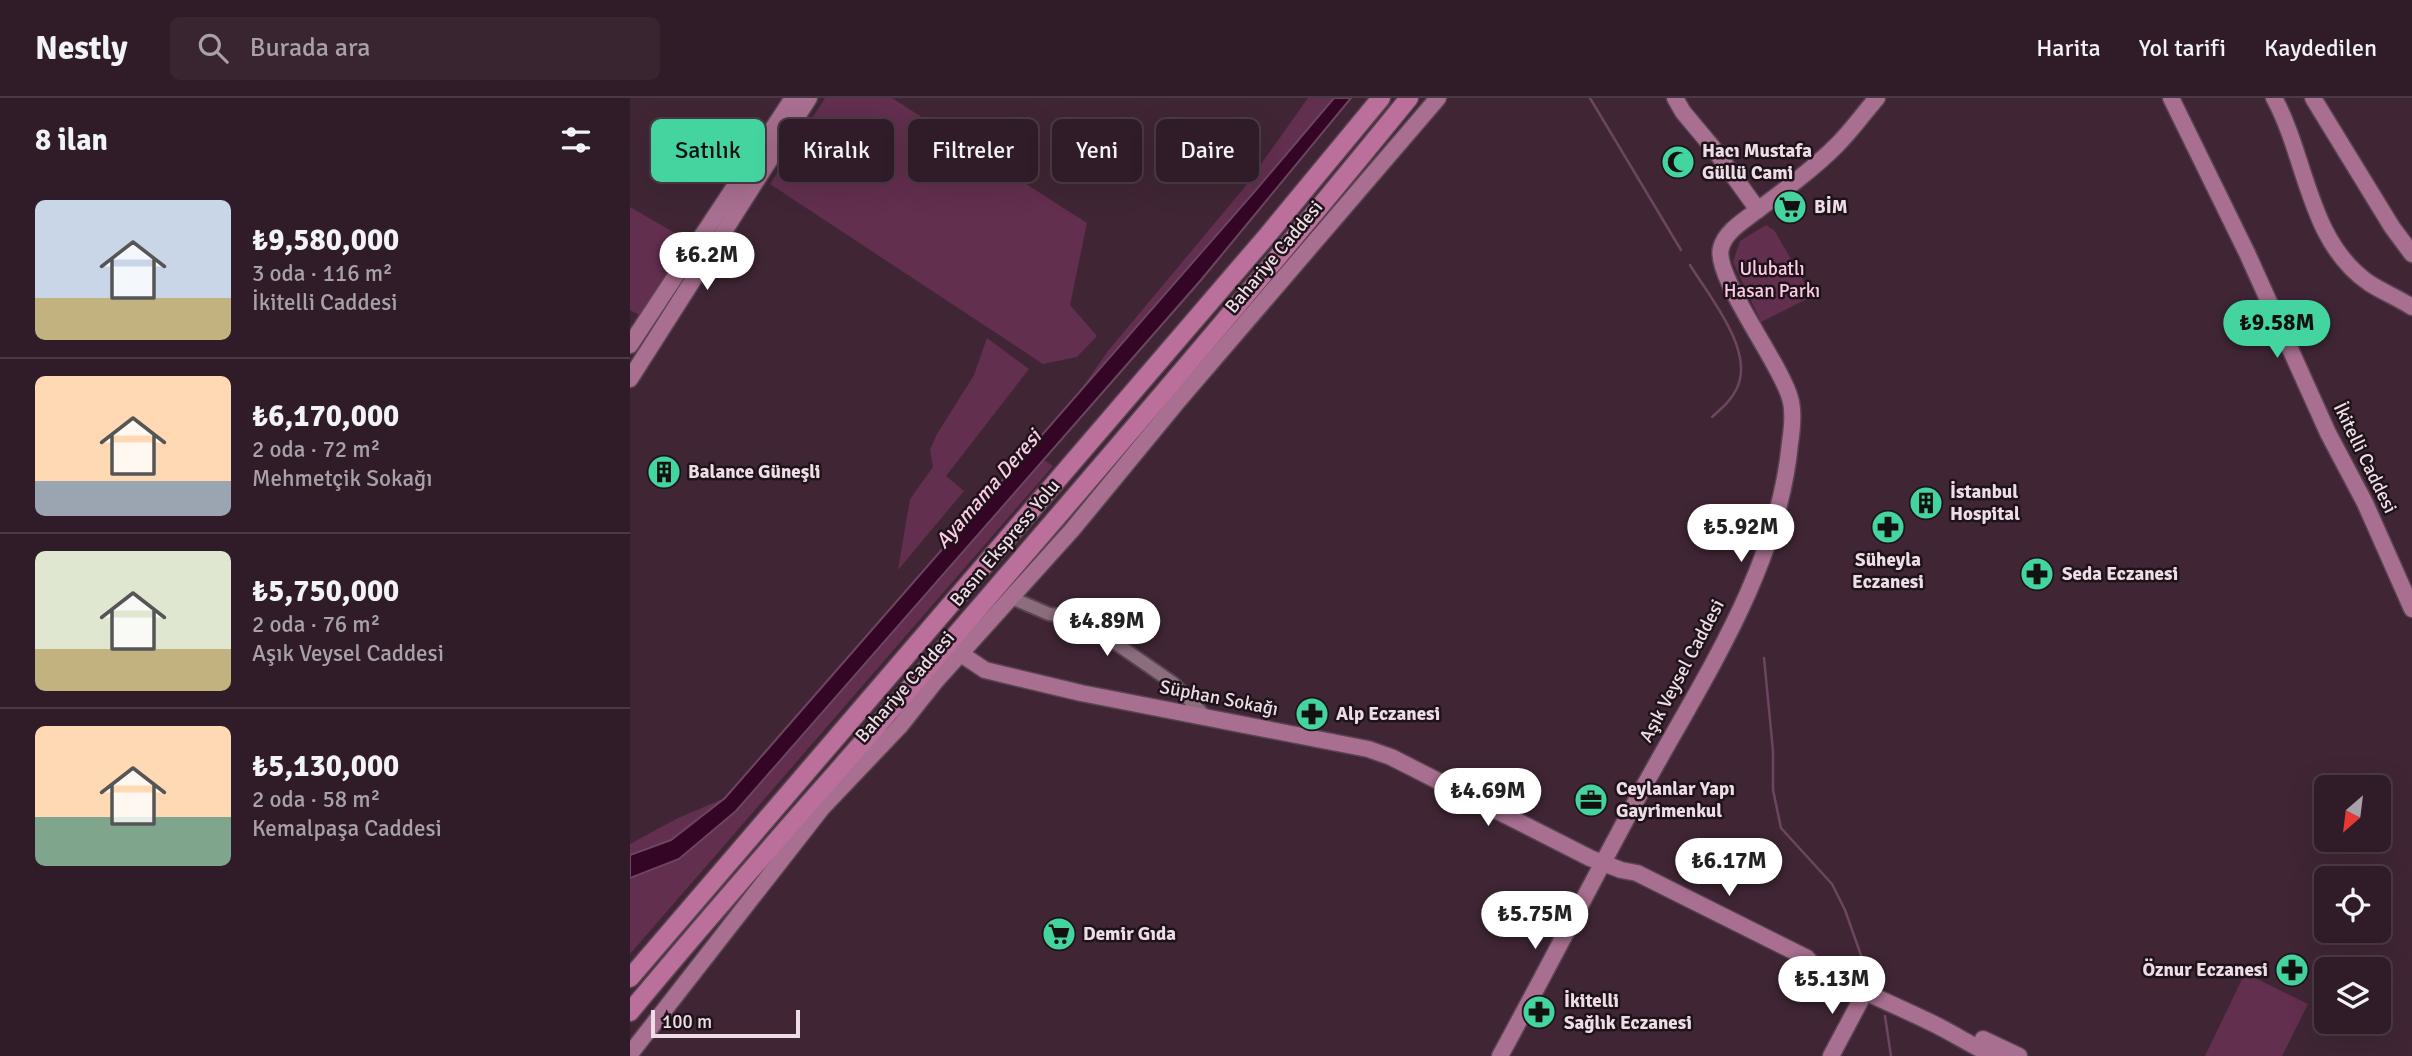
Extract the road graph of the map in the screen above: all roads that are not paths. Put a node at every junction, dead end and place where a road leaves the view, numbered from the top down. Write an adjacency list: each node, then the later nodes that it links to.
1 (783, 98): 12 (main road)
2 (793, 98): 13 (main road)
3 (809, 98): 14 (main road)
4 (1381, 98): 27 (highway, Basın Ekspress Yolu)
5 (1409, 98): 29 (highway, Basın Ekspress Yolu)
6 (1437, 98): 22 (main road, Bahariye Caddesi)
7 (1675, 98): 17 (main road)
8 (1877, 98): 17 (main road)
9 (2171, 98): 23 (main road, İkitelli Caddesi)
10 (2274, 98): 19 (main road)
11 (2313, 98): 18 (main road)
12 (765, 126)
13 (765, 150)
14 (765, 158)
15 (747, 182): 20 (main road)
16 (747, 182): 21 (main road)
17 (1758, 211): 26 (main road, Aşık Veysel Caddesi)
18 (2412, 254)
19 (2412, 306)
20 (630, 345)
21 (630, 379)
22 (1012, 598): 24 (main road, Bahariye Caddesi); 25 (street)
23 (2412, 609)
24 (961, 654): 25 (main road, Süphan Sokağı); 31 (main road, Bahariye Caddesi)
25 (1206, 717): 26 (main road, Süphan Sokağı)
26 (1603, 863): 28 (main road, Süphan Sokağı); 32 (main road, Aşık Veysel Caddesi)
27 (630, 978)
28 (1864, 994): 30 (main road, Süphan Sokağı); 33 (main road)
29 (630, 1012)
30 (1934, 1024): 34 (main road); 35 (main road)
31 (630, 1054)
32 (1500, 1056)
33 (1831, 1056)
34 (1994, 1056)
35 (2019, 1056)

